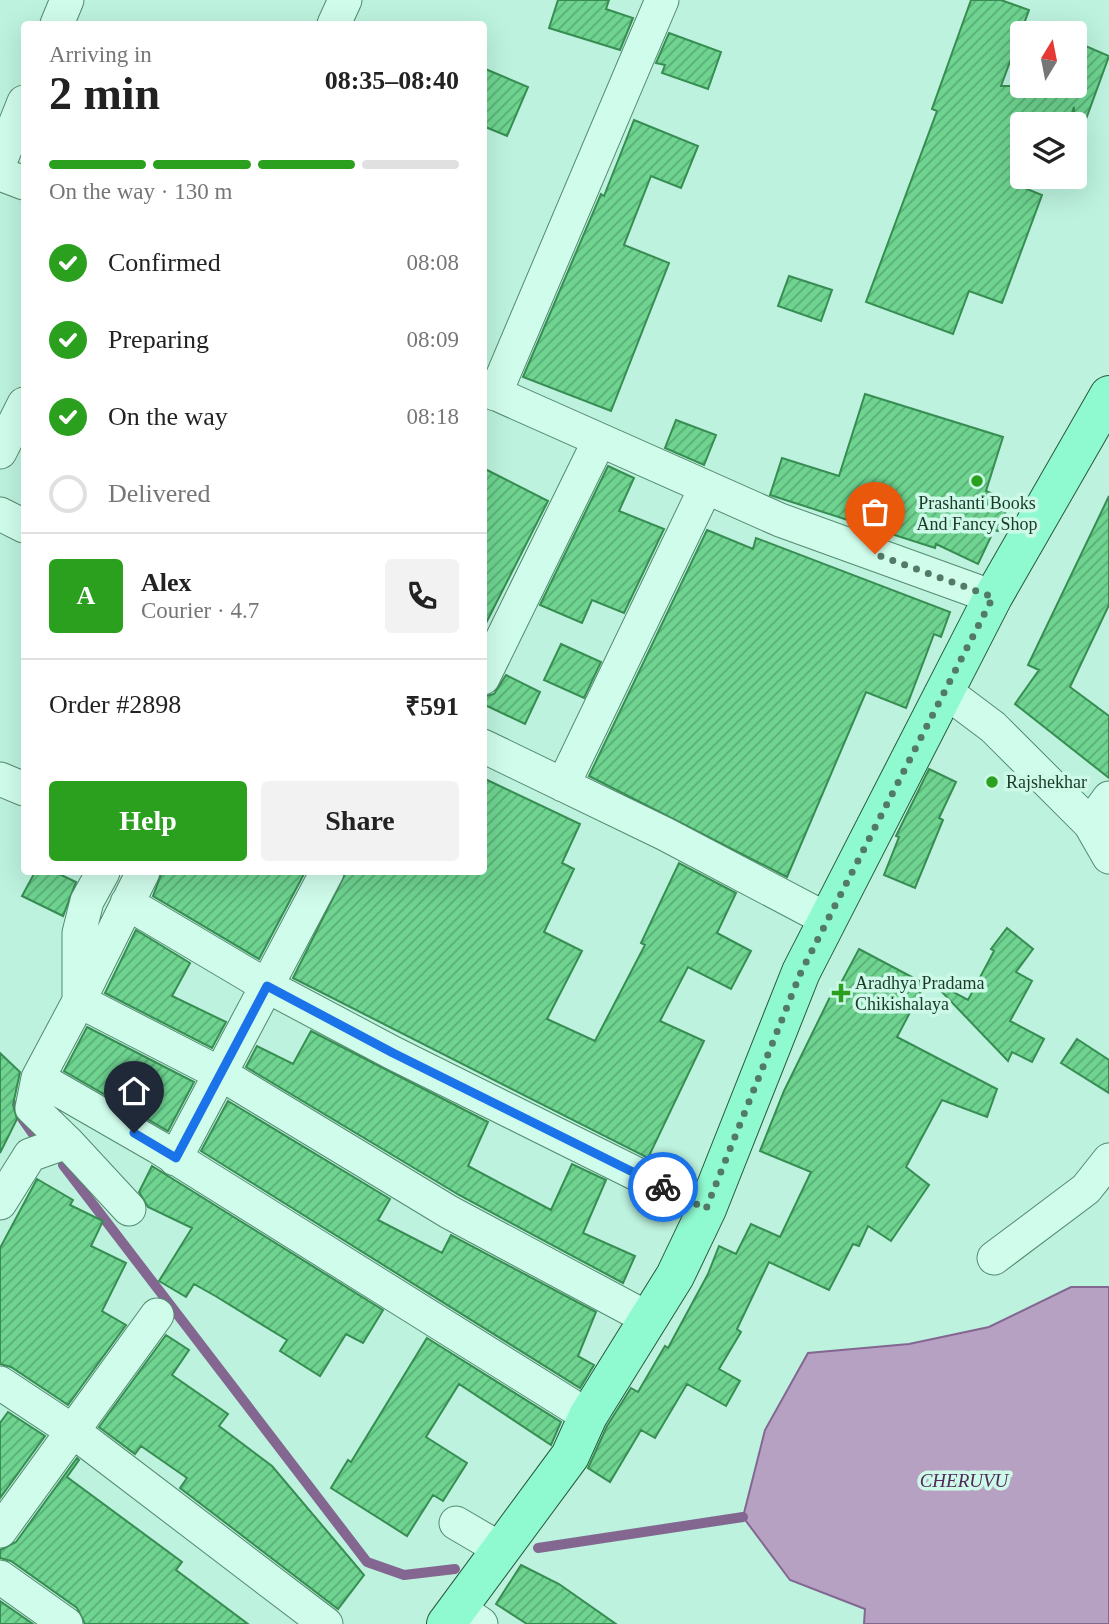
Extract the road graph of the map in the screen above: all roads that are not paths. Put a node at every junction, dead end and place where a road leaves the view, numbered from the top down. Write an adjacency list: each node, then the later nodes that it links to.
1 (67, 0): 4 (street)
2 (345, 0): 5 (street)
3 (662, 0): 10 (street)
4 (58, 21)
5 (335, 21)
6 (21, 110): 7 (street)
7 (0, 162)
8 (0, 174): 9 (street)
9 (21, 182)
10 (489, 391): 13 (street)
11 (1109, 395): 18 (main road)
12 (21, 410): 14 (street)
13 (599, 441): 15 (street); 19 (street)
14 (0, 452)
15 (706, 487): 18 (street); 23 (street)
16 (0, 514): 17 (street)
17 (21, 524)
18 (993, 597): 20 (main road)
19 (487, 670)
20 (945, 691): 25 (street); 31 (main road)
21 (487, 748): 23 (street)
22 (0, 779): 24 (street)
23 (563, 785): 31 (street)
24 (21, 788)
25 (1100, 811): 26 (street)
26 (1109, 857)
27 (101, 875): 33 (street)
28 (141, 875): 30 (street)
29 (325, 875): 32 (street)
30 (127, 903): 32 (street); 33 (street)
31 (828, 920): 42 (main road)
32 (267, 986): 34 (street); 42 (street)
33 (79, 1001): 34 (street); 35 (street)
34 (220, 1074): 37 (street); 45 (street)
35 (38, 1078): 36 (street); 37 (street)
36 (67, 1142): 39 (street); 41 (street)
37 (176, 1158): 47 (street)
38 (1109, 1160): 43 (street)
39 (11, 1165): 40 (street)
40 (0, 1203)
41 (129, 1209)
42 (706, 1209): 45 (main road)
43 (993, 1258)
44 (157, 1315): 48 (street)
45 (649, 1319): 47 (main road)
46 (0, 1383): 48 (street)
47 (589, 1416): 51 (main road)
48 (74, 1432): 50 (street); 55 (street)
49 (456, 1523): 51 (street)
50 (0, 1531)
51 (502, 1550): 53 (main road)
52 (0, 1577): 54 (street)
53 (462, 1619)
54 (66, 1624)
55 (326, 1624)

